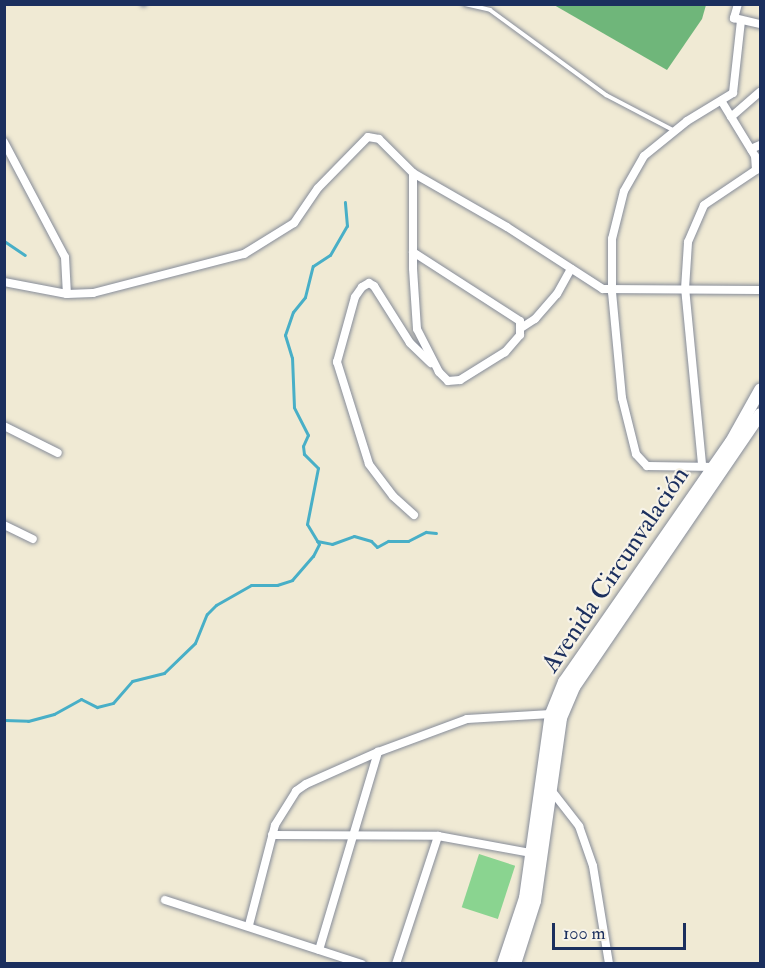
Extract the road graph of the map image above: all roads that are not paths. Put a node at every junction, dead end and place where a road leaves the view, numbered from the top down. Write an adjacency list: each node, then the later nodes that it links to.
1 (465, 4): 8 (lane)
2 (738, 4): 3 (street)
3 (741, 20): 4 (street); 6 (street)
4 (760, 24)
5 (760, 92): 7 (street)
6 (722, 102): 7 (street); 8 (street)
7 (731, 117): 11 (street)
8 (674, 131): 18 (street)
9 (4, 142): 19 (street)
10 (760, 145): 11 (street)
11 (751, 149): 16 (street)
12 (413, 173): 13 (street); 14 (street); 19 (street)
13 (413, 252): 20 (street); 21 (street)
14 (572, 269): 18 (street); 20 (street)
15 (4, 282): 19 (street)
16 (685, 289): 17 (street); 18 (street); 26 (street)
17 (760, 290)
18 (612, 292): 26 (street)
19 (67, 294)
20 (521, 328): 21 (street)
21 (435, 366): 27 (street)
22 (760, 390): 26 (main road, Avenida Circunvalación)
23 (760, 414): 26 (main road, Avenida Circunvalación)
24 (4, 426): 25 (street)
25 (58, 453)
26 (714, 466): 30 (main road, Avenida Circunvalación); 32 (main road, Avenida Circunvalación)
27 (414, 515)
28 (4, 525): 29 (street)
29 (33, 538)
30 (551, 714): 31 (street); 36 (main road, Avenida Circunvalación)
31 (378, 752): 33 (street); 34 (street)
32 (550, 790): 43 (main road, Avenida Circunvalación); 44 (street)
33 (354, 834): 34 (street); 35 (street); 39 (street)
34 (272, 835): 38 (street)
35 (438, 836): 36 (street); 41 (street)
36 (531, 853): 42 (main road, Avenida Circunvalación)
37 (165, 900): 38 (street)
38 (249, 925): 39 (street)
39 (319, 950): 40 (street)
40 (362, 963)
41 (396, 963)
42 (503, 963)
43 (515, 963)
44 (609, 963)

